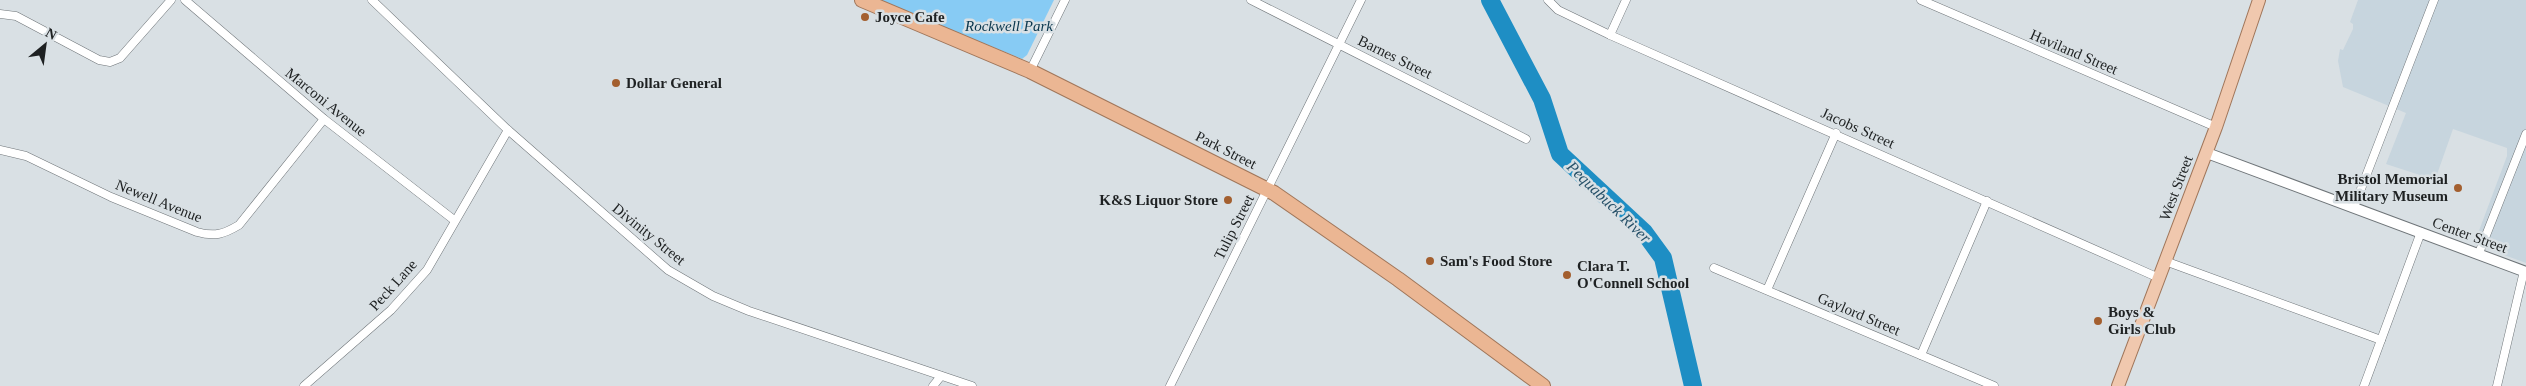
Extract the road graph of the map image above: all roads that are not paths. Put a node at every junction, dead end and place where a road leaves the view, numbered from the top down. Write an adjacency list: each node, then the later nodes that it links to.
1 (171, 0): 13 (street)
2 (185, 0): 17 (street, Marconi Avenue)
3 (372, 0): 19 (street, Divinity Street)
4 (862, 0): 16 (highway, Park Street)
5 (1065, 0): 16 (street)
6 (1251, 0): 15 (street, Barnes Street)
7 (1361, 0): 15 (street, Tulip Street)
8 (1548, 0): 14 (street, Jacobs Street)
9 (1626, 0): 14 (street)
10 (1921, 0): 18 (street, Haviland Street)
11 (2259, 0): 18 (main road, West Street)
12 (2434, 0): 27 (street)
13 (1, 16)
14 (1610, 35): 20 (street, Jacobs Street)
15 (1339, 44): 22 (street, Barnes Street); 25 (street, Tulip Street)
16 (1030, 70): 25 (highway, Park Street)
17 (324, 120): 23 (street, Newell Avenue); 28 (street, Marconi Avenue)
18 (2216, 127): 24 (main road, West Street)
19 (508, 130): 28 (street, Peck Lane); 38 (street, Divinity Street)
20 (1836, 133): 26 (street, Jacobs Street); 35 (street)
21 (2526, 134): 30 (street)
22 (1526, 139)
23 (0, 150)
24 (2207, 153): 27 (street, Center Street); 31 (main road, West Street)
25 (1268, 190): 42 (street, Tulip Street); 43 (highway, Park Street)
26 (1987, 201): 34 (street, Jacobs Street); 37 (street)
27 (2354, 207): 29 (street, Center Street)
28 (454, 220): 39 (street, Peck Lane)
29 (2421, 232): 30 (street, Center Street); 36 (street)
30 (2479, 253): 33 (street, Center Street)
31 (2165, 261): 34 (main road, West Street); 36 (street)
32 (1714, 268): 35 (street, Gaylord Street)
33 (2525, 271): 47 (street)
34 (2159, 278): 45 (main road, West Street)
35 (1767, 290): 37 (street, Gaylord Street)
36 (2381, 340): 46 (street)
37 (1921, 355): 44 (street, Gaylord Street)
38 (941, 376): 40 (street); 41 (street, Divinity Street)
39 (304, 386)
40 (933, 386)
41 (972, 386)
42 (1170, 386)
43 (1543, 386)
44 (1994, 386)
45 (2118, 386)
46 (2364, 386)
47 (2497, 386)

